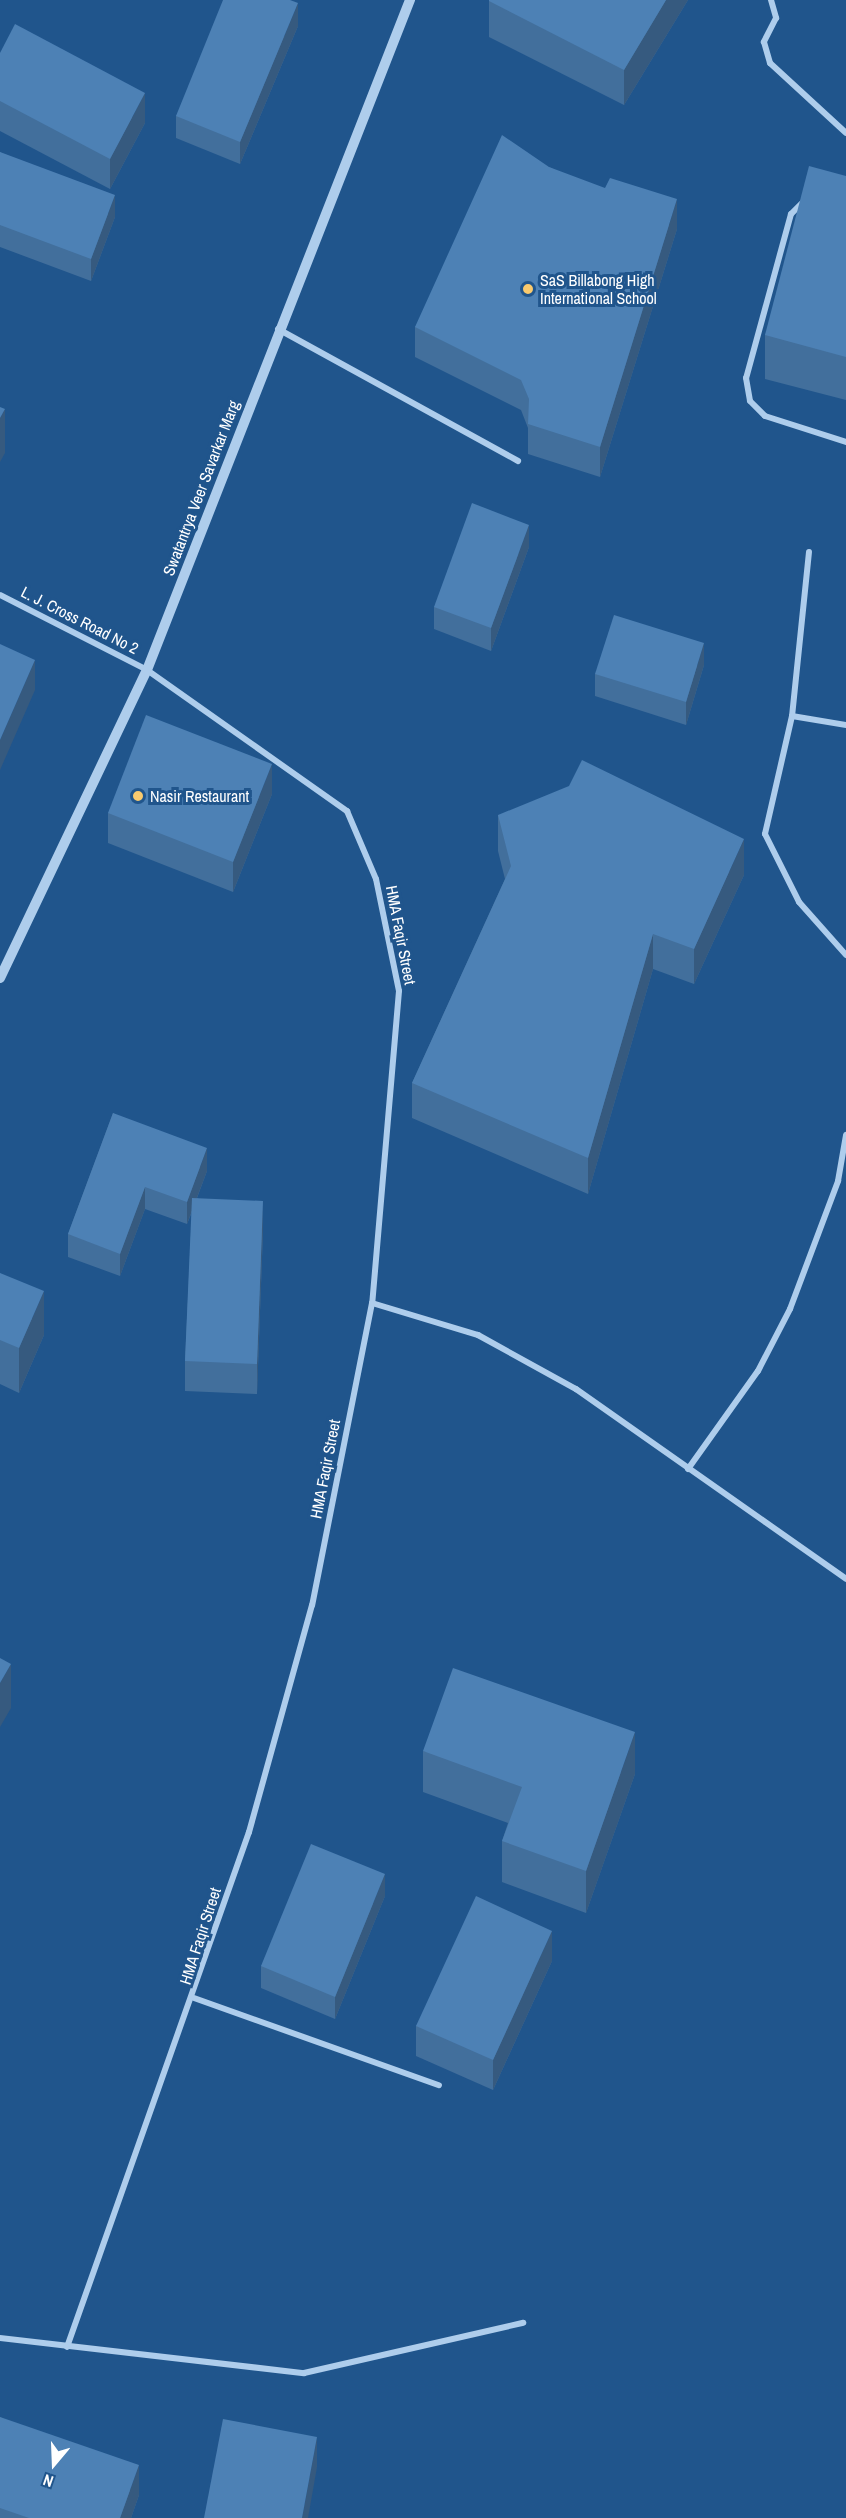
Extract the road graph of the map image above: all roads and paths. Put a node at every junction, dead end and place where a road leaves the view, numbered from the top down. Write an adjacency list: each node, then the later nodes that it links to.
1 (410, 0): 5 (street, Swatantrya Veer Savarkar Marg)
2 (771, 0): 3 (street)
3 (846, 134)
4 (810, 196): 6 (street)
5 (278, 328): 7 (street); 10 (street, Swatantrya Veer Savarkar Marg)
6 (846, 442)
7 (518, 461)
8 (809, 552): 11 (street)
9 (0, 595): 10 (street, L. J. Cross Road No 2)
10 (147, 670): 14 (street, Swatantrya Veer Savarkar Marg); 16 (street, HMA Faqir Street)
11 (792, 716): 12 (street); 13 (street)
12 (846, 725)
13 (846, 955)
14 (0, 978)
15 (846, 1135): 17 (street)
16 (372, 1303): 17 (street); 19 (street, HMA Faqir Street)
17 (688, 1469): 18 (street)
18 (846, 1580)
19 (194, 1998): 20 (street); 23 (street, HMA Faqir Street)
20 (439, 2085)
21 (523, 2323): 23 (street)
22 (0, 2338): 23 (street)
23 (67, 2347)

